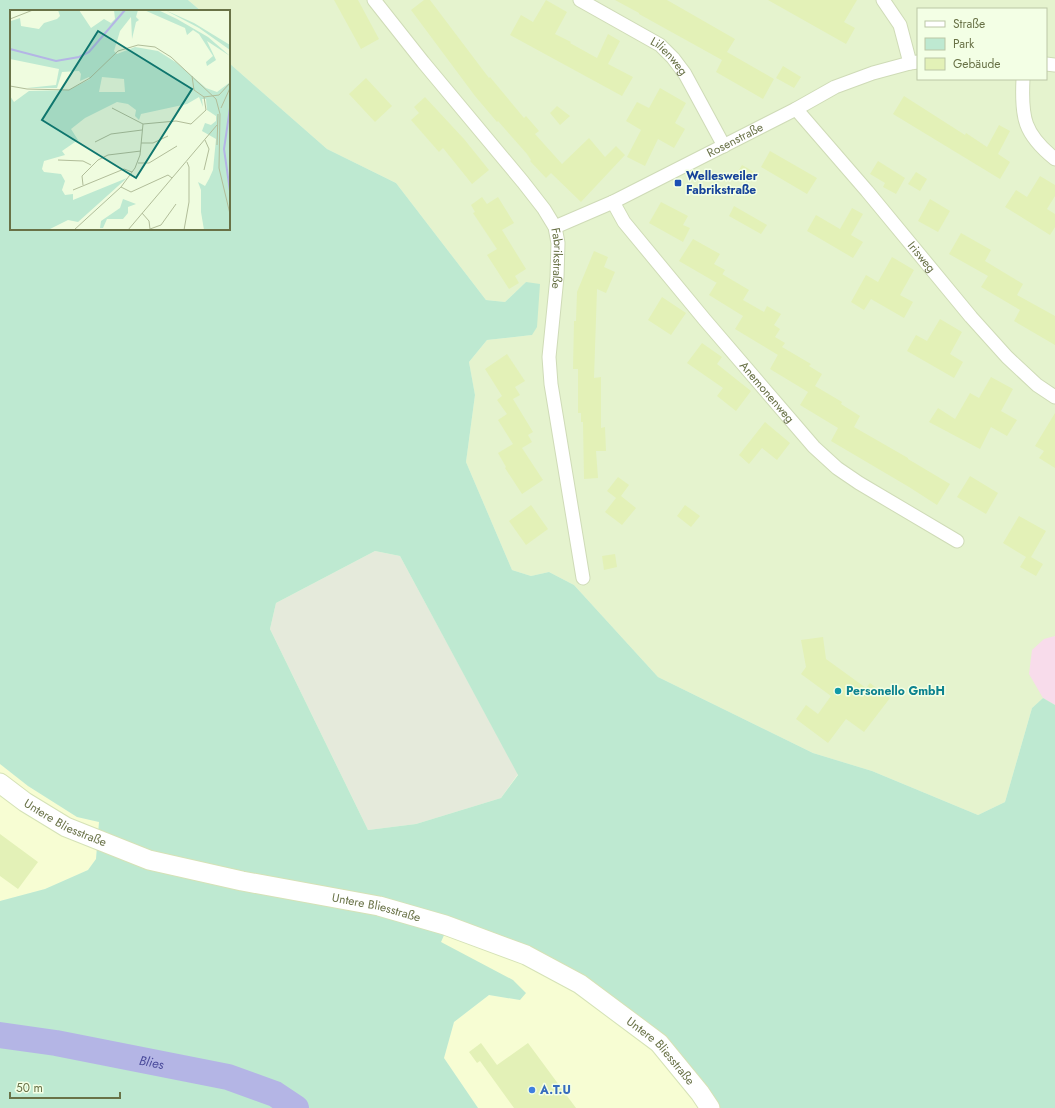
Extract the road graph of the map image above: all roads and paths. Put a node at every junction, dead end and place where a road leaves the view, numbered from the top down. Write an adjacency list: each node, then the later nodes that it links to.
1 (374, 0): 10 (street, Fabrikstraße)
2 (580, 0): 7 (street, Lilienweg)
3 (884, 0): 4 (street)
4 (914, 62): 6 (street, Rosenstraße)
5 (1023, 80): 8 (street)
6 (796, 109): 7 (street, Rosenstraße); 11 (street, Irisweg)
7 (724, 146): 9 (street, Rosenstraße)
8 (1055, 160)
9 (613, 202): 10 (street, Rosenstraße); 12 (street, Anemonenweg)
10 (555, 227): 13 (street, Fabrikstraße)
11 (1055, 397)
12 (957, 542)
13 (583, 578)
14 (0, 783): 15 (main road, Untere Bliesstraße)
15 (710, 1108)

